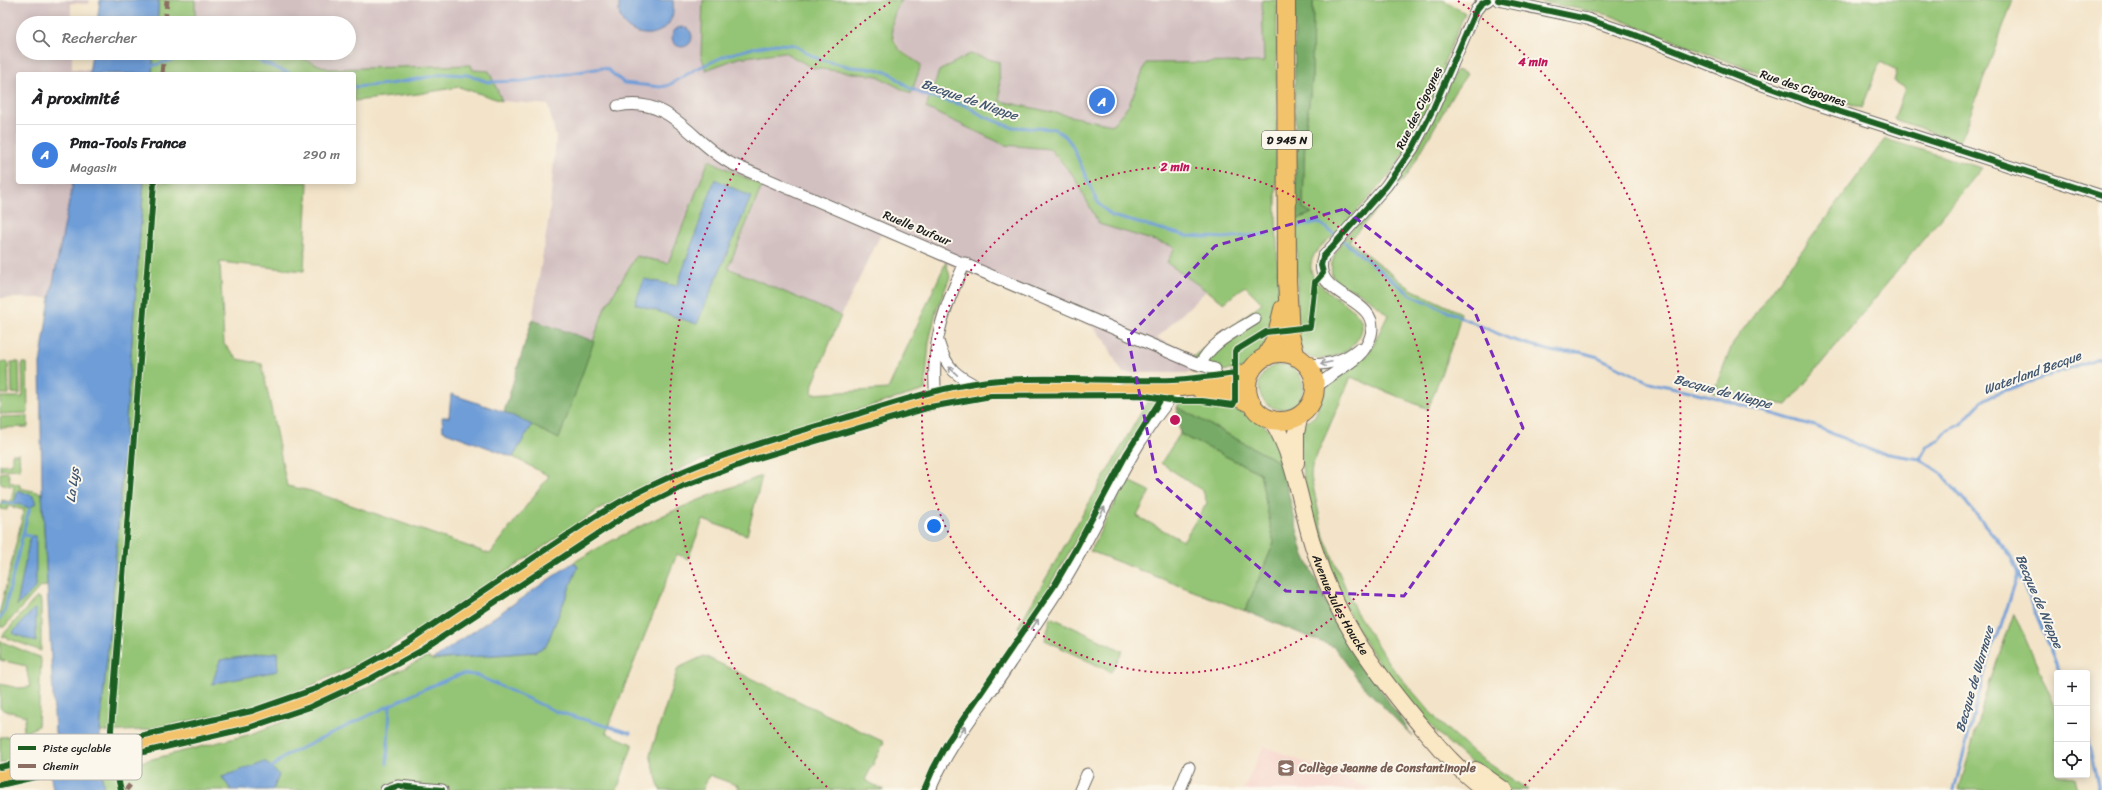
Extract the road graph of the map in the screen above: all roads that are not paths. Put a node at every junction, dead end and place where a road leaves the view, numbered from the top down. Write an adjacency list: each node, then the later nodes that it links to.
1 (1286, 0): 7 (main road, D 945 N)
2 (1485, 0): 10 (street, Rue des Cigognes)
3 (1498, 0): 5 (street, Rue des Cigognes)
4 (618, 106): 6 (street, Ruelle Dufour)
5 (2102, 196)
6 (965, 263): 9 (street); 13 (street, Ruelle Dufour)
7 (1288, 280): 11 (main road, D 945 N); 12 (main road, D 945 N)
8 (1255, 319): 13 (street)
9 (938, 339): 17 (street, one-way to 9); 19 (street)
10 (1368, 341): 12 (street, one-way to 12); 18 (street)
11 (1266, 357): 12 (main road); 15 (main road)
12 (1301, 361): 18 (main road)
13 (1200, 365): 14 (street, Ruelle Dufour)
14 (1214, 369)
15 (1252, 370): 16 (main road); 20 (main road)
16 (1180, 387): 17 (main road); 20 (main road); 32 (street, one-way to 16)
17 (984, 389): 19 (main road)
18 (1315, 390): 21 (main road)
19 (936, 398): 24 (main road)
20 (1252, 404): 22 (main road)
21 (1300, 416): 22 (main road); 23 (main road, Avenue Jules Houcke)
22 (1272, 420): 23 (main road, Avenue Jules Houcke)
23 (1296, 477): 29 (main road, Avenue Jules Houcke)
24 (142, 745)
25 (1189, 767): 34 (street)
26 (1087, 774): 33 (street)
27 (10, 775): 28 (main road)
28 (0, 777)
29 (1482, 786): 35 (main road, Avenue Jules Houcke)
30 (386, 790): 31 (street)
31 (442, 790)
32 (930, 790)
33 (1080, 790)
34 (1180, 790)
35 (1504, 790)

